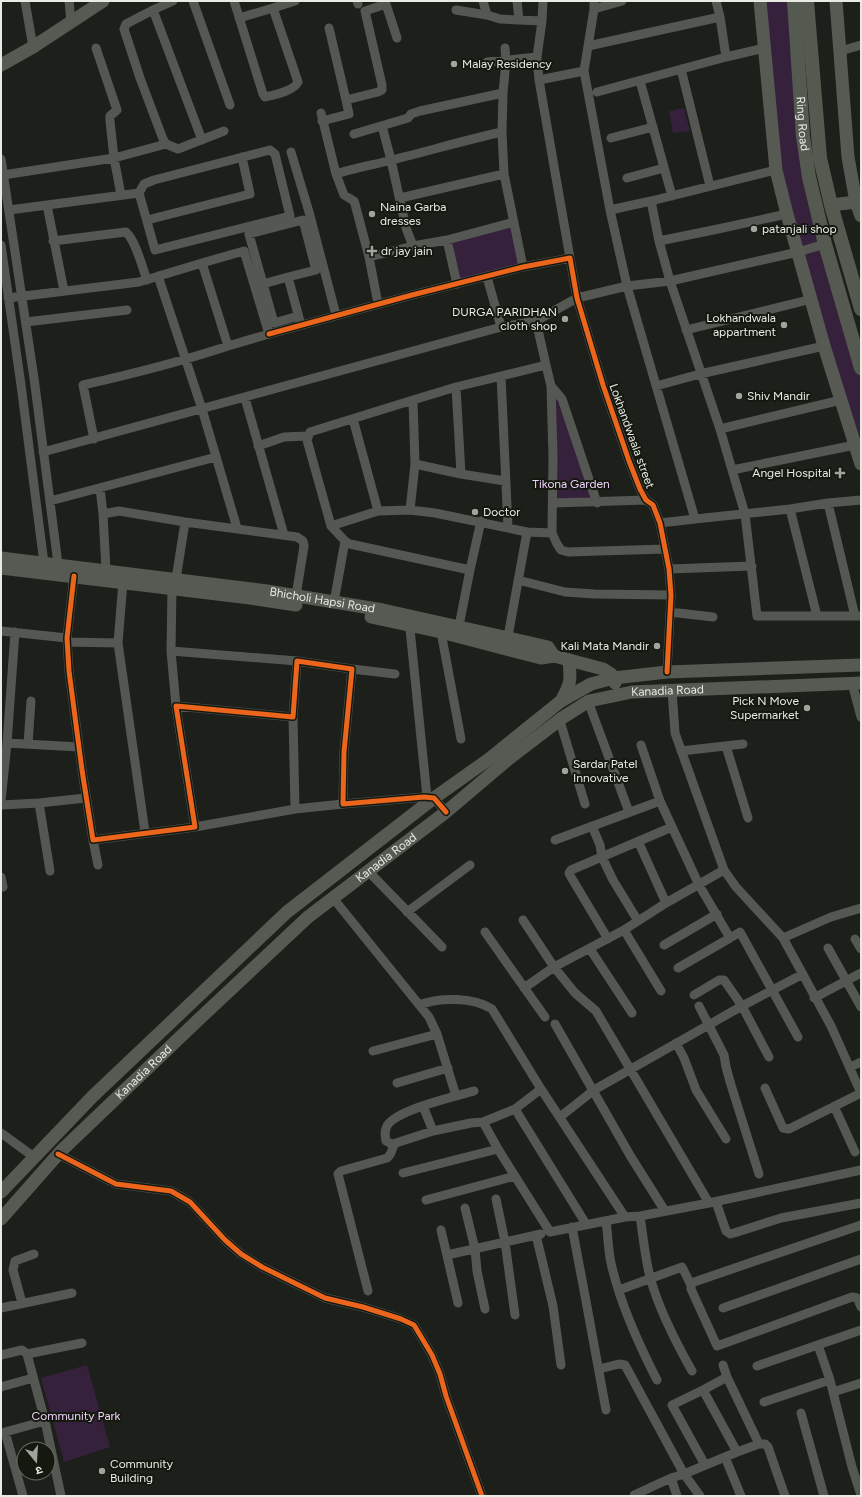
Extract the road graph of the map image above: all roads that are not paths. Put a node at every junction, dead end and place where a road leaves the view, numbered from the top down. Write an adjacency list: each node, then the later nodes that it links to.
1 (25, 1): 32 (street)
2 (69, 1): 27 (street)
3 (103, 1): 27 (main road)
4 (173, 1): 20 (street)
5 (193, 1): 49 (street)
6 (234, 1): 24 (street)
7 (295, 1): 19 (street)
8 (483, 1): 22 (street)
9 (517, 1): 25 (street)
10 (543, 1): 26 (street, Lokhandwaala street)
11 (622, 1): 18 (street)
12 (716, 1): 23 (street)
13 (760, 1): 35 (main road)
14 (794, 1): 89 (main road, Ring Road)
15 (807, 1): 76 (main road, Ring Road)
16 (836, 1): 36 (main road)
17 (386, 2): 29 (street); 48 (street)
18 (594, 5): 31 (street)
19 (273, 8): 24 (street); 24 (street)
20 (153, 10): 56 (street); 57 (street)
21 (456, 10): 22 (street)
22 (486, 15): 25 (street)
23 (720, 17): 31 (street); 38 (street)
24 (239, 18)
25 (518, 20): 26 (street)
26 (542, 21): 37 (street, Lokhandwaala street)
27 (71, 22): 32 (main road)
28 (329, 28): 48 (street)
29 (397, 38)
30 (861, 44): 36 (street)
31 (588, 46): 43 (street)
32 (33, 47): 41 (main road)
33 (96, 48): 60 (street)
34 (505, 48): 39 (street)
35 (765, 48): 38 (street); 64 (main road)
36 (840, 50): 75 (main road)
37 (537, 57): 39 (street); 44 (street, Lokhandwaala street)
38 (726, 57): 42 (street)
39 (506, 61): 40 (street); 47 (street)
40 (487, 62)
41 (1, 65)
42 (680, 69): 45 (street); 69 (street)
43 (584, 71): 44 (street); 79 (street)
44 (539, 80): 94 (street, Lokhandwaala street)
45 (640, 81): 46 (street); 51 (street)
46 (597, 92)
47 (503, 93): 50 (street); 53 (street)
48 (346, 100): 65 (street)
49 (230, 105)
50 (382, 126): 54 (street); 62 (street)
51 (653, 127): 55 (street); 63 (street)
52 (224, 131): 56 (street)
53 (502, 132): 62 (street); 66 (street)
54 (354, 134)
55 (611, 138)
56 (202, 140): 57 (street)
57 (166, 144): 60 (street)
58 (291, 152): 113 (street)
59 (242, 157): 70 (street); 82 (street); 82 (street)
60 (114, 158): 67 (street); 71 (street)
61 (1, 159): 67 (street)
62 (391, 160): 65 (street); 73 (street)
63 (664, 168): 68 (street); 72 (street)
64 (776, 170): 69 (street); 80 (main road)
65 (336, 174): 93 (street)
66 (504, 174): 73 (street); 83 (street)
67 (3, 178): 78 (street)
68 (627, 178)
69 (710, 186): 72 (street)
70 (139, 194): 71 (street); 82 (street)
71 (121, 195): 77 (street)
72 (672, 196): 74 (street)
73 (400, 198): 91 (street)
74 (651, 201): 79 (street); 87 (street)
75 (859, 201): 76 (main road); 81 (main road)
76 (831, 205): 111 (main road, Ring Road)
77 (47, 206): 78 (street); 88 (street)
78 (9, 210): 84 (street)
79 (610, 210): 104 (street)
80 (787, 214): 87 (street); 92 (main road)
81 (861, 216)
82 (147, 220)
83 (514, 222): 86 (street); 96 (street)
84 (11, 224): 85 (street); 106 (street)
85 (1, 225)
86 (447, 240): 91 (street); 103 (street)
87 (659, 240): 101 (street)
88 (53, 241): 100 (street); 105 (street)
89 (825, 244): 92 (street); 124 (main road, Ring Road)
90 (1, 245): 107 (street)
91 (412, 246): 93 (street)
92 (798, 252): 101 (street); 109 (main road)
93 (369, 257): 110 (street)
94 (570, 258): 96 (street); 108 (street, Lokhandwaala street)
95 (202, 262): 97 (street); 119 (street); 120 (street)
96 (523, 267): 99 (street)
97 (158, 276): 100 (street); 122 (street)
98 (288, 277): 102 (street); 102 (street); 114 (street)
99 (487, 278): 103 (street); 117 (street)
100 (147, 280): 105 (street)
101 (670, 281): 104 (street); 118 (street)
102 (262, 284): 114 (street)
103 (457, 284): 110 (street)
104 (627, 286): 108 (street); 128 (street)
105 (64, 291): 106 (street)
106 (22, 296): 107 (street); 116 (street)
107 (8, 298): 172 (street)
108 (577, 298): 115 (street); 148 (street, Lokhandwaala street)
109 (812, 299): 118 (street); 121 (main road)
110 (378, 304): 113 (street)
111 (861, 309)
112 (127, 310): 116 (street)
113 (336, 315): 114 (street)
114 (300, 321): 119 (street)
115 (536, 321): 117 (street); 123 (street)
116 (26, 322): 140 (street)
117 (501, 327): 130 (street)
118 (686, 330): 125 (street)
119 (269, 334): 120 (street)
120 (228, 346): 122 (street)
121 (824, 346): 125 (street); 132 (main road)
122 (186, 360): 133 (street); 137 (street)
123 (546, 365): 126 (street); 127 (street)
124 (861, 368)
125 (700, 374): 128 (street); 135 (street)
126 (501, 376): 129 (street); 146 (street)
127 (551, 386): 151 (street); 153 (street)
128 (656, 386): 159 (street)
129 (456, 387): 131 (street); 145 (street)
130 (245, 398): 133 (street); 139 (street)
131 (413, 400): 134 (street); 142 (street)
132 (841, 400): 135 (street); 138 (main road)
133 (202, 409): 137 (street); 141 (street)
134 (353, 419): 136 (street); 156 (street)
135 (720, 429): 144 (street)
136 (307, 436): 139 (street); 163 (street)
137 (94, 439): 140 (street)
138 (855, 445): 143 (main road); 144 (street)
139 (258, 446): 168 (street)
140 (44, 452): 150 (street)
141 (216, 457): 147 (street); 164 (street)
142 (415, 464): 145 (street); 155 (street)
143 (861, 464)
144 (732, 470): 158 (street)
145 (461, 474): 146 (street)
146 (505, 481): 165 (street)
147 (100, 488): 150 (street); 157 (street)
148 (646, 500): 151 (street); 162 (street, Lokhandwaala street)
149 (861, 500): 152 (street)
150 (50, 501): 173 (street)
151 (597, 503): 153 (street)
152 (828, 503): 154 (street); 188 (street)
153 (553, 504): 167 (street)
154 (790, 509): 158 (street); 187 (street)
155 (410, 510): 156 (street); 161 (street)
156 (378, 511): 163 (street)
157 (102, 514): 160 (street); 177 (street)
158 (745, 514): 159 (street); 174 (street)
159 (695, 519): 162 (street)
160 (185, 522): 164 (street); 182 (street)
161 (481, 522): 165 (street); 178 (street)
162 (660, 523): 170 (street, Lokhandwaala street)
163 (331, 526): 169 (street)
164 (237, 528): 168 (street)
165 (508, 528): 166 (street)
166 (527, 532): 167 (street); 180 (street)
167 (552, 533): 170 (street)
168 (284, 535): 184 (street)
169 (345, 541): 178 (street); 185 (street)
170 (665, 549): 176 (street, Lokhandwaala street)
171 (1, 558): 172 (main road, Bhicholi Hapsi Road)
172 (44, 563): 173 (main road, Bhicholi Hapsi Road)
173 (58, 564): 177 (main road, Bhicholi Hapsi Road)
174 (752, 566): 176 (street); 187 (street)
175 (1, 568): 179 (main road)
176 (669, 569): 183 (street, Lokhandwaala street)
177 (106, 570): 182 (main road, Bhicholi Hapsi Road)
178 (470, 570): 194 (street)
179 (74, 576): 181 (main road); 195 (street)
180 (518, 580): 183 (street); 197 (street)
181 (123, 582): 182 (main road); 196 (street)
182 (174, 583): 184 (main road, Bhicholi Hapsi Road); 190 (main road); 198 (street)
183 (671, 595): 186 (street, Lokhandwaala street)
184 (296, 596): 185 (main road, Bhicholi Hapsi Road)
185 (334, 602): 190 (main road, Bhicholi Hapsi Road)
186 (670, 612): 189 (street); 203 (street, Lokhandwaala street)
187 (817, 616): 188 (street)
188 (858, 616)
189 (713, 617)
190 (409, 621): 193 (main road); 194 (main road, Bhicholi Hapsi Road); 224 (street)
191 (1, 631): 192 (street)
192 (15, 632): 195 (street); 217 (street)
193 (441, 632): 194 (main road); 216 (street)
194 (458, 632): 197 (main road)
195 (67, 640): 196 (street); 222 (street)
196 (118, 643): 239 (street)
197 (506, 644): 199 (main road)
198 (171, 651): 200 (street); 212 (street)
199 (570, 660): 205 (main road); 210 (main road)
200 (297, 661): 202 (street); 213 (street)
201 (861, 665): 203 (main road, Kanadia Road)
202 (352, 669): 204 (street); 229 (street)
203 (667, 672): 205 (main road, Kanadia Road)
204 (395, 674)
205 (614, 678): 208 (main road); 210 (main road, Kanadia Road)
206 (856, 683): 207 (main road, Kanadia Road); 214 (street)
207 (672, 691): 208 (main road, Kanadia Road); 223 (street)
208 (617, 695): 211 (main road, Kanadia Road)
209 (31, 701): 218 (street)
210 (561, 701): 224 (main road, Kanadia Road)
211 (588, 701): 215 (main road, Kanadia Road); 234 (street)
212 (176, 706): 213 (street); 237 (street)
213 (293, 717): 232 (street)
214 (861, 717)
215 (560, 721): 230 (street); 233 (main road, Kanadia Road)
216 (461, 739)
217 (7, 743): 218 (street); 226 (street)
218 (28, 744): 222 (street)
219 (744, 744): 221 (street)
220 (641, 745): 227 (street)
221 (726, 746): 223 (street); 235 (street)
222 (79, 747): 225 (street)
223 (681, 751): 246 (street)
224 (430, 797): 229 (street); 233 (street); 252 (main road, Kanadia Road)
225 (86, 798): 228 (street); 240 (street)
226 (1, 801)
227 (660, 801): 234 (street); 238 (street)
228 (39, 803): 231 (street); 247 (street)
229 (343, 804): 232 (street)
230 (585, 804)
231 (1, 805)
232 (295, 809): 237 (street)
233 (446, 812): 248 (main road, Kanadia Road)
234 (629, 812): 236 (street)
235 (748, 818)
236 (592, 826): 241 (street); 243 (street)
237 (195, 827): 239 (street)
238 (672, 827): 242 (street); 250 (street)
239 (145, 832): 240 (street)
240 (93, 840): 244 (street)
241 (555, 840)
242 (638, 841): 243 (street); 254 (street)
243 (602, 856): 260 (street); 265 (street)
244 (98, 865)
245 (470, 865): 257 (street)
246 (724, 870): 250 (street); 264 (street)
247 (50, 871)
248 (368, 871): 253 (main road, Kanadia Road); 257 (street)
249 (1, 877): 251 (street)
250 (699, 885): 254 (street); 258 (street)
251 (3, 887)
252 (312, 892): 255 (main road); 286 (main road, Kanadia Road)
253 (334, 898): 255 (main road, Kanadia Road); 282 (street)
254 (666, 904): 260 (street)
255 (322, 906): 289 (main road, Kanadia Road)
256 (861, 908): 264 (street)
257 (407, 912): 268 (street)
258 (717, 914): 263 (street); 267 (street)
259 (522, 920): 272 (street)
260 (638, 921): 261 (street)
261 (624, 930): 265 (street); 279 (street)
262 (485, 932): 277 (street)
263 (730, 938): 273 (street); 278 (street)
264 (782, 938): 275 (street)
265 (608, 939): 270 (street)
266 (855, 939): 271 (street)
267 (664, 945)
268 (442, 947)
269 (828, 948): 276 (street)
270 (590, 949): 272 (street); 287 (street)
271 (861, 949)
272 (554, 967): 277 (street); 300 (street)
273 (678, 968)
274 (861, 972): 276 (street)
275 (803, 974): 278 (street); 281 (street)
276 (847, 981): 281 (street); 285 (street)
277 (524, 988): 288 (street)
278 (772, 990): 284 (street); 293 (street)
279 (661, 991)
280 (694, 994): 284 (street)
281 (814, 998): 298 (street)
282 (419, 1005): 292 (street); 303 (street)
283 (699, 1006): 291 (street)
284 (742, 1006): 291 (street); 296 (street)
285 (861, 1007)
286 (184, 1010): 289 (main road); 320 (main road, Kanadia Road)
287 (632, 1013)
288 (545, 1017)
289 (196, 1022): 319 (main road, Kanadia Road)
290 (555, 1024): 304 (street)
291 (710, 1025): 294 (street); 323 (street)
292 (437, 1034): 295 (street); 299 (street)
293 (798, 1037)
294 (676, 1043): 300 (street); 315 (street)
295 (372, 1051)
296 (769, 1057)
297 (861, 1062): 298 (street)
298 (850, 1067): 306 (street)
299 (448, 1068): 301 (street); 307 (street)
300 (630, 1069): 304 (street); 328 (street)
301 (397, 1083)
302 (765, 1088): 309 (street)
303 (542, 1089): 310 (street); 311 (street)
304 (594, 1090): 311 (street); 331 (street)
305 (474, 1091): 307 (street)
306 (861, 1093): 309 (street)
307 (456, 1096): 308 (street)
308 (423, 1106): 313 (street); 316 (street)
309 (834, 1106): 318 (street)
310 (515, 1109): 312 (street); 336 (street)
311 (560, 1117): 333 (street)
312 (483, 1122): 313 (street); 317 (street)
313 (433, 1131): 316 (street)
314 (1, 1133): 320 (street)
315 (726, 1139)
316 (394, 1145): 350 (street)
317 (498, 1149): 322 (street); 324 (street)
318 (855, 1152)
319 (58, 1154): 334 (main road, Kanadia Road); 390 (street)
320 (34, 1158): 325 (main road, Kanadia Road)
321 (861, 1170): 328 (street)
322 (403, 1173)
323 (759, 1174)
324 (515, 1176): 327 (street); 340 (street)
325 (1, 1192)
326 (496, 1199): 342 (street)
327 (426, 1200)
328 (712, 1202): 329 (street); 331 (street)
329 (860, 1204)
330 (465, 1208): 343 (street)
331 (665, 1211): 332 (street)
332 (640, 1216): 333 (street); 347 (street)
333 (625, 1217): 335 (street)
334 (1, 1219)
335 (606, 1220): 336 (street); 349 (street)
336 (586, 1224): 338 (street)
337 (861, 1225): 348 (street)
338 (572, 1227): 340 (street); 367 (street)
339 (441, 1230): 345 (street)
340 (550, 1232): 341 (street)
341 (536, 1235): 342 (street); 364 (street)
342 (505, 1242): 343 (street); 358 (street)
343 (475, 1249): 345 (street); 357 (street)
344 (34, 1254): 352 (street)
345 (448, 1255): 353 (street)
346 (861, 1259): 356 (street)
347 (650, 1278): 348 (street); 349 (street); 368 (street)
348 (691, 1285): 354 (street)
349 (619, 1290): 371 (street)
350 (368, 1291)
351 (72, 1293): 352 (street)
352 (22, 1303): 355 (street)
353 (458, 1304)
354 (861, 1307)
355 (1, 1308)
356 (723, 1308)
357 (485, 1309)
358 (516, 1315)
359 (861, 1330): 361 (street)
360 (82, 1343): 362 (street)
361 (818, 1346): 366 (street); 372 (street)
362 (27, 1354): 363 (street); 370 (street)
363 (1, 1355)
364 (561, 1365)
365 (723, 1365): 369 (street)
366 (757, 1366)
367 (599, 1369): 378 (street); 385 (street)
368 (692, 1371)
369 (727, 1377): 375 (street); 381 (street)
370 (33, 1378): 374 (street); 380 (street)
371 (657, 1380)
372 (830, 1380): 376 (street); 377 (street)
373 (861, 1383): 376 (street)
374 (1, 1386)
375 (703, 1390): 382 (street); 384 (street)
376 (833, 1392): 397 (street)
377 (764, 1402)
378 (606, 1410)
379 (801, 1413): 396 (street)
380 (45, 1421): 387 (street); 389 (street)
381 (759, 1444): 382 (street); 395 (street)
382 (737, 1452): 383 (street)
383 (725, 1457): 384 (street); 394 (street)
384 (705, 1465): 385 (street)
385 (684, 1474): 386 (street); 393 (street)
386 (671, 1478): 391 (street); 392 (street)
387 (23, 1495): 388 (street)
388 (13, 1496)
389 (61, 1496)
390 (482, 1496)
391 (634, 1496)
392 (677, 1496)
393 (700, 1496)
394 (741, 1496)
395 (785, 1496)
396 (824, 1496)
397 (860, 1496)

